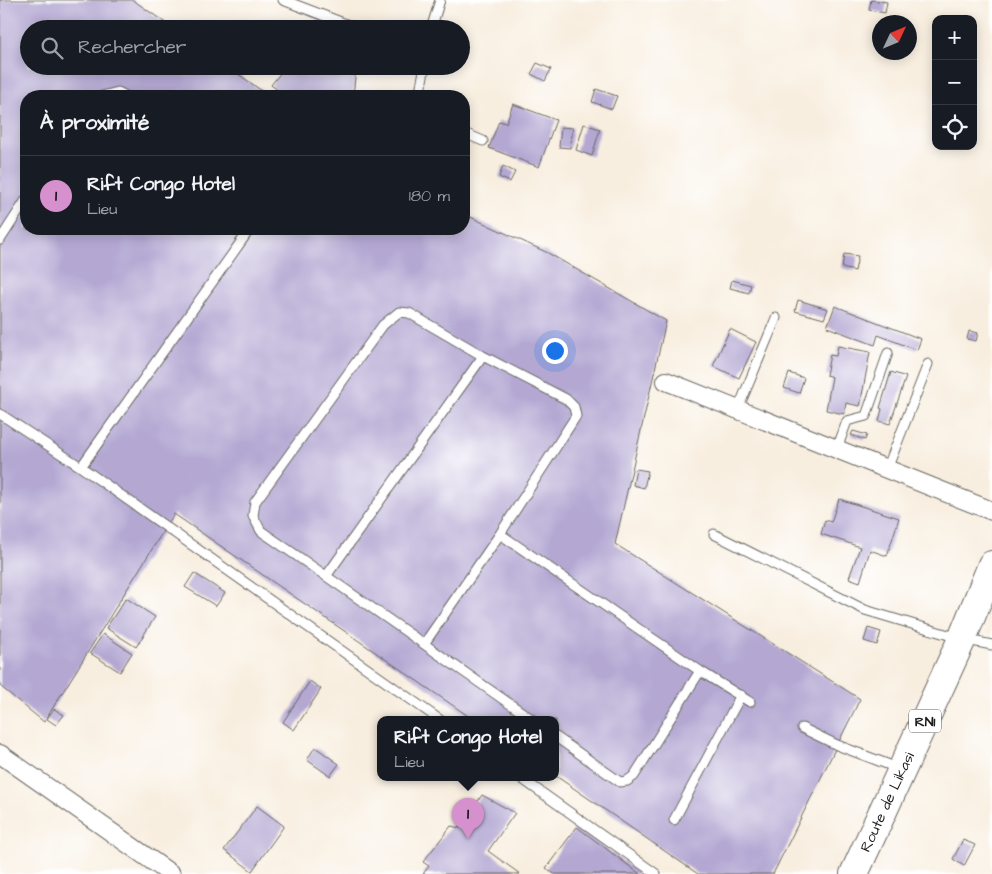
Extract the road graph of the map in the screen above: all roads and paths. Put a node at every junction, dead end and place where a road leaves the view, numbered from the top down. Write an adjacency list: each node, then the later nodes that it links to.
1 (283, 0): 3 (lane)
2 (440, 0): 4 (lane)
3 (335, 20)
4 (434, 20)
5 (423, 75): 6 (lane)
6 (420, 90)
7 (470, 136): 8 (lane)
8 (483, 141)
9 (20, 209): 11 (lane)
10 (246, 235): 20 (lane)
11 (0, 240)
12 (776, 318): 17 (lane)
13 (888, 353): 19 (lane)
14 (484, 356): 23 (lane); 26 (lane); 26 (lane)
15 (928, 364): 21 (lane)
16 (666, 381): 17 (street)
17 (738, 410): 19 (street)
18 (0, 414): 20 (lane)
19 (837, 449): 21 (street)
20 (81, 467): 33 (lane)
21 (887, 469): 22 (street)
22 (992, 512)
23 (500, 534): 28 (lane); 30 (lane)
24 (714, 534): 27 (lane)
25 (992, 565): 27 (highway, Route de Likasi / RN1)
26 (327, 575): 28 (lane)
27 (962, 639): 29 (lane); 38 (highway, Route de Likasi / RN1)
28 (424, 644): 34 (lane)
29 (992, 645)
30 (700, 671): 31 (lane); 36 (lane)
31 (741, 695): 32 (lane); 40 (lane)
32 (750, 702)
33 (434, 716)
34 (526, 716)
35 (802, 728): 38 (lane)
36 (559, 738)
37 (0, 754): 41 (street)
38 (903, 770): 43 (highway, Route de Likasi / RN1)
39 (525, 781): 42 (lane)
40 (674, 820)
41 (171, 874)
42 (656, 874)
43 (854, 874)

